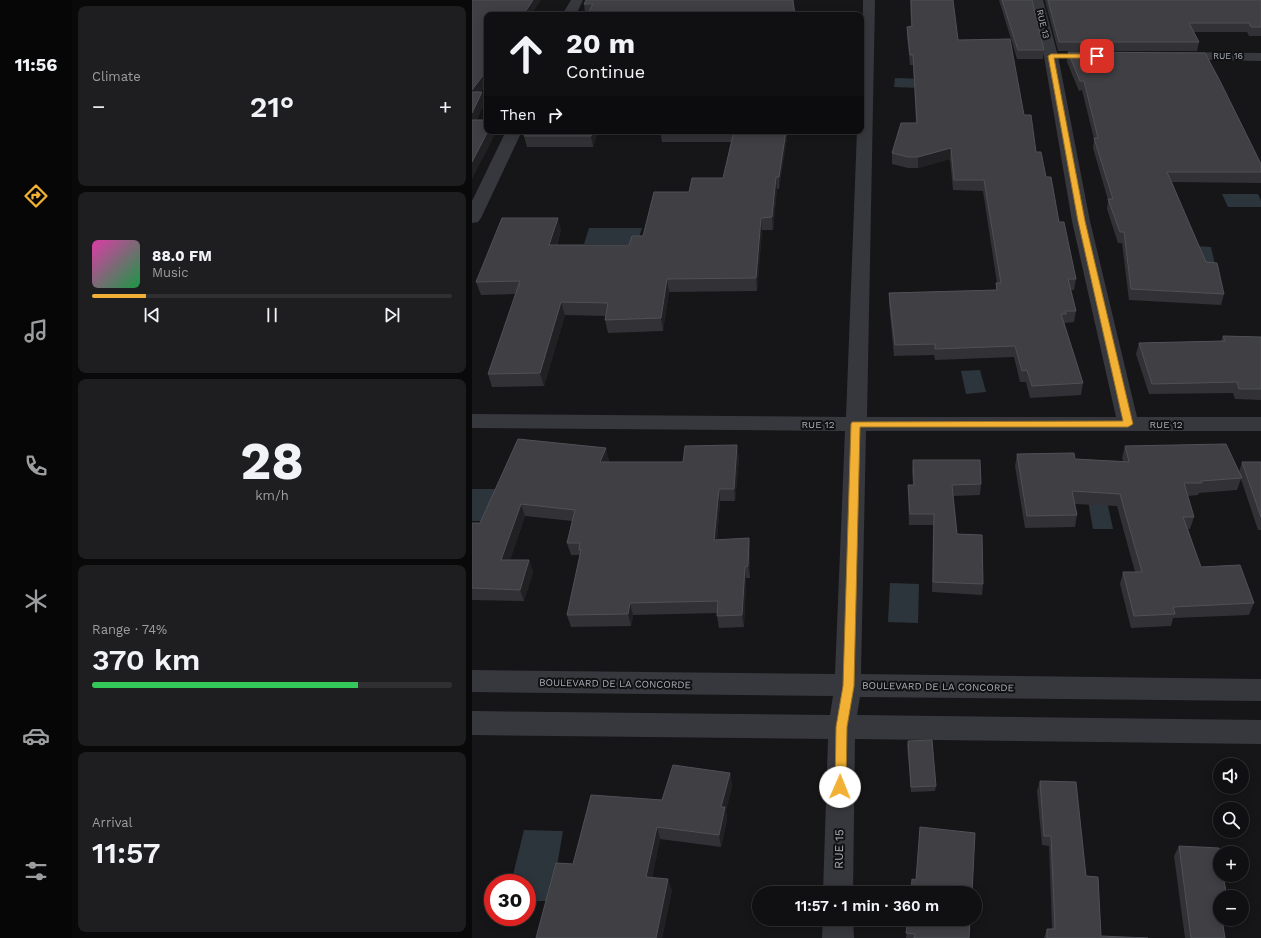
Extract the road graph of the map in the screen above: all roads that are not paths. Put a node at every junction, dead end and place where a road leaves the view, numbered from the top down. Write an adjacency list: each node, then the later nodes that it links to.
1 (577, 0): 4 (street)
2 (869, 0): 10 (street, RUE 15)
3 (1037, 0): 11 (street, RUE 13)
4 (571, 12)
5 (1159, 56): 6 (street, RUE 16)
6 (1257, 61)
7 (513, 134): 8 (street)
8 (472, 218)
9 (472, 421): 10 (street, RUE 12)
10 (855, 424): 11 (street, RUE 12); 14 (street, RUE 15)
11 (1128, 424): 12 (street, RUE 12)
12 (1261, 424)
13 (472, 681): 14 (street, BOULEVARD DE LA CONCORDE)
14 (848, 686): 15 (street, BOULEVARD DE LA CONCORDE); 17 (street, RUE 15)
15 (1261, 690)
16 (472, 723): 17 (street)
17 (842, 727): 18 (street); 19 (street, RUE 15)
18 (1261, 732)
19 (838, 886)
20 (838, 926): 21 (street)
21 (838, 938)

